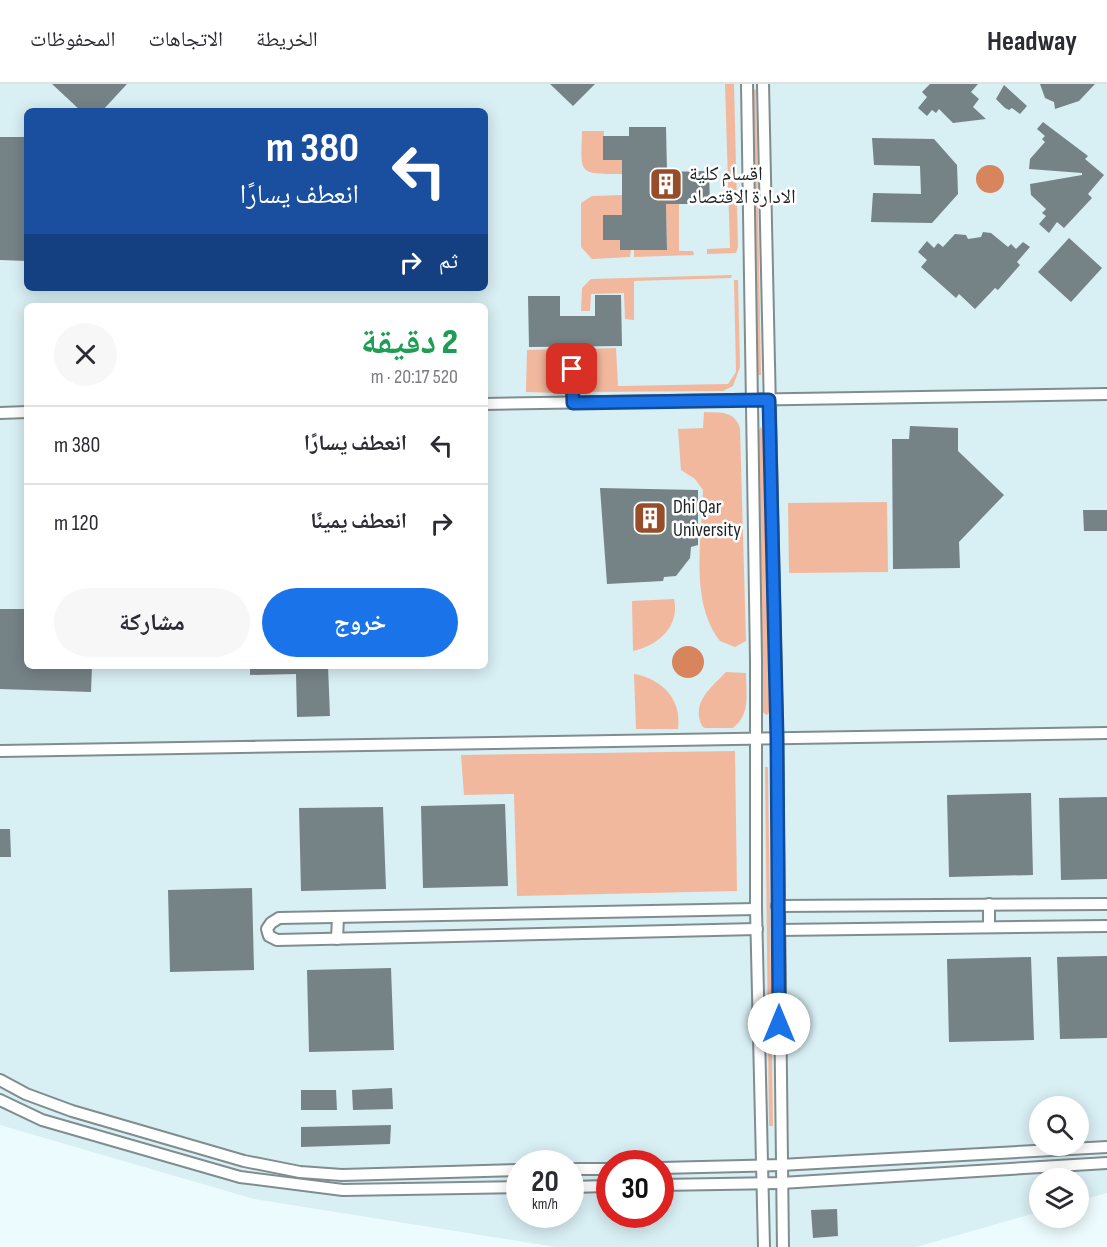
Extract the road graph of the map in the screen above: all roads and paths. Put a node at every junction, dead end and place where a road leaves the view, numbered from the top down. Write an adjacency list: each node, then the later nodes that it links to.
1 (747, 84): 5 (street)
2 (763, 84): 6 (street)
3 (572, 352): 7 (street)
4 (1107, 394): 6 (street)
5 (750, 400): 6 (street); 7 (street); 13 (street)
6 (769, 400): 12 (street)
7 (573, 403): 8 (street)
8 (488, 404)
9 (24, 412): 10 (street)
10 (0, 413)
11 (1107, 733): 12 (street)
12 (777, 737): 13 (street); 17 (street)
13 (754, 738): 14 (street); 18 (street)
14 (0, 751)
15 (989, 904): 16 (street); 17 (street); 23 (street)
16 (1102, 904): 22 (street)
17 (777, 906): 25 (street)
18 (756, 909): 19 (street); 24 (street)
19 (555, 913): 20 (street); 26 (street)
20 (451, 915): 21 (street); 27 (street)
21 (338, 917): 28 (street); 28 (street)
22 (1102, 926): 23 (street)
23 (989, 927): 25 (street)
24 (757, 929): 26 (street); 34 (street)
25 (778, 930): 33 (street)
26 (558, 934): 27 (street)
27 (453, 936): 28 (street)
28 (338, 939)
29 (2, 1086): 36 (street)
30 (0, 1100): 40 (street)
31 (1107, 1147): 33 (street)
32 (1107, 1163): 37 (street)
33 (780, 1165): 34 (street); 37 (street)
34 (762, 1166): 35 (street); 38 (street)
35 (674, 1168)
36 (506, 1170)
37 (780, 1183): 38 (street); 42 (street)
38 (762, 1184): 39 (street); 41 (street)
39 (674, 1185)
40 (506, 1187)
41 (764, 1247)
42 (783, 1247)

